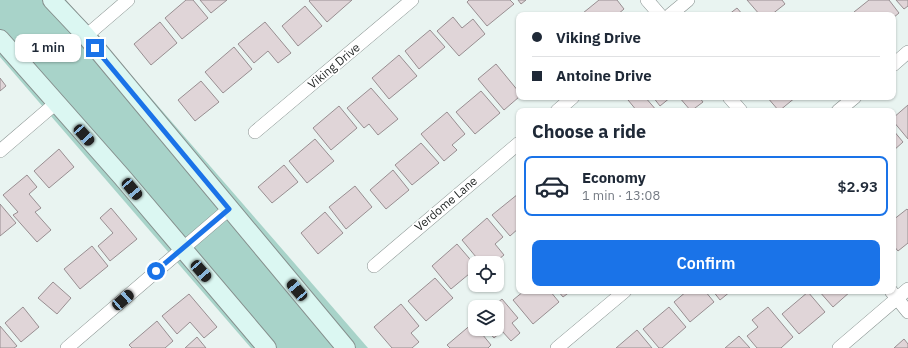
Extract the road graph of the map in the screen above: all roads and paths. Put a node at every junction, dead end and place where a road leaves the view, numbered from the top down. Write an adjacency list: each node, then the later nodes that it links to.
1 (52, 0): 8 (main road)
2 (128, 0): 8 (street)
3 (412, 0): 19 (street, Viking Drive)
4 (647, 0): 6 (street)
5 (688, 0): 7 (street)
6 (657, 12)
7 (674, 12)
8 (86, 36): 22 (main road)
9 (0, 39): 15 (main road)
10 (908, 52): 11 (street)
11 (896, 62)
12 (570, 100): 16 (street)
13 (732, 100): 17 (street)
14 (851, 100): 18 (street)
15 (56, 103): 21 (street); 23 (main road)
16 (560, 108)
17 (738, 108)
18 (842, 108)
19 (255, 132)
20 (516, 146): 24 (street, Verdome Lane)
21 (0, 151)
22 (229, 209): 23 (street); 31 (main road)
23 (182, 249): 29 (street); 30 (main road)
24 (374, 266)
25 (908, 289): 27 (street)
26 (621, 294): 32 (street)
27 (894, 295): 28 (street); 33 (street)
28 (908, 312)
29 (67, 348)
30 (267, 348)
31 (346, 348)
32 (557, 348)
33 (839, 348)

